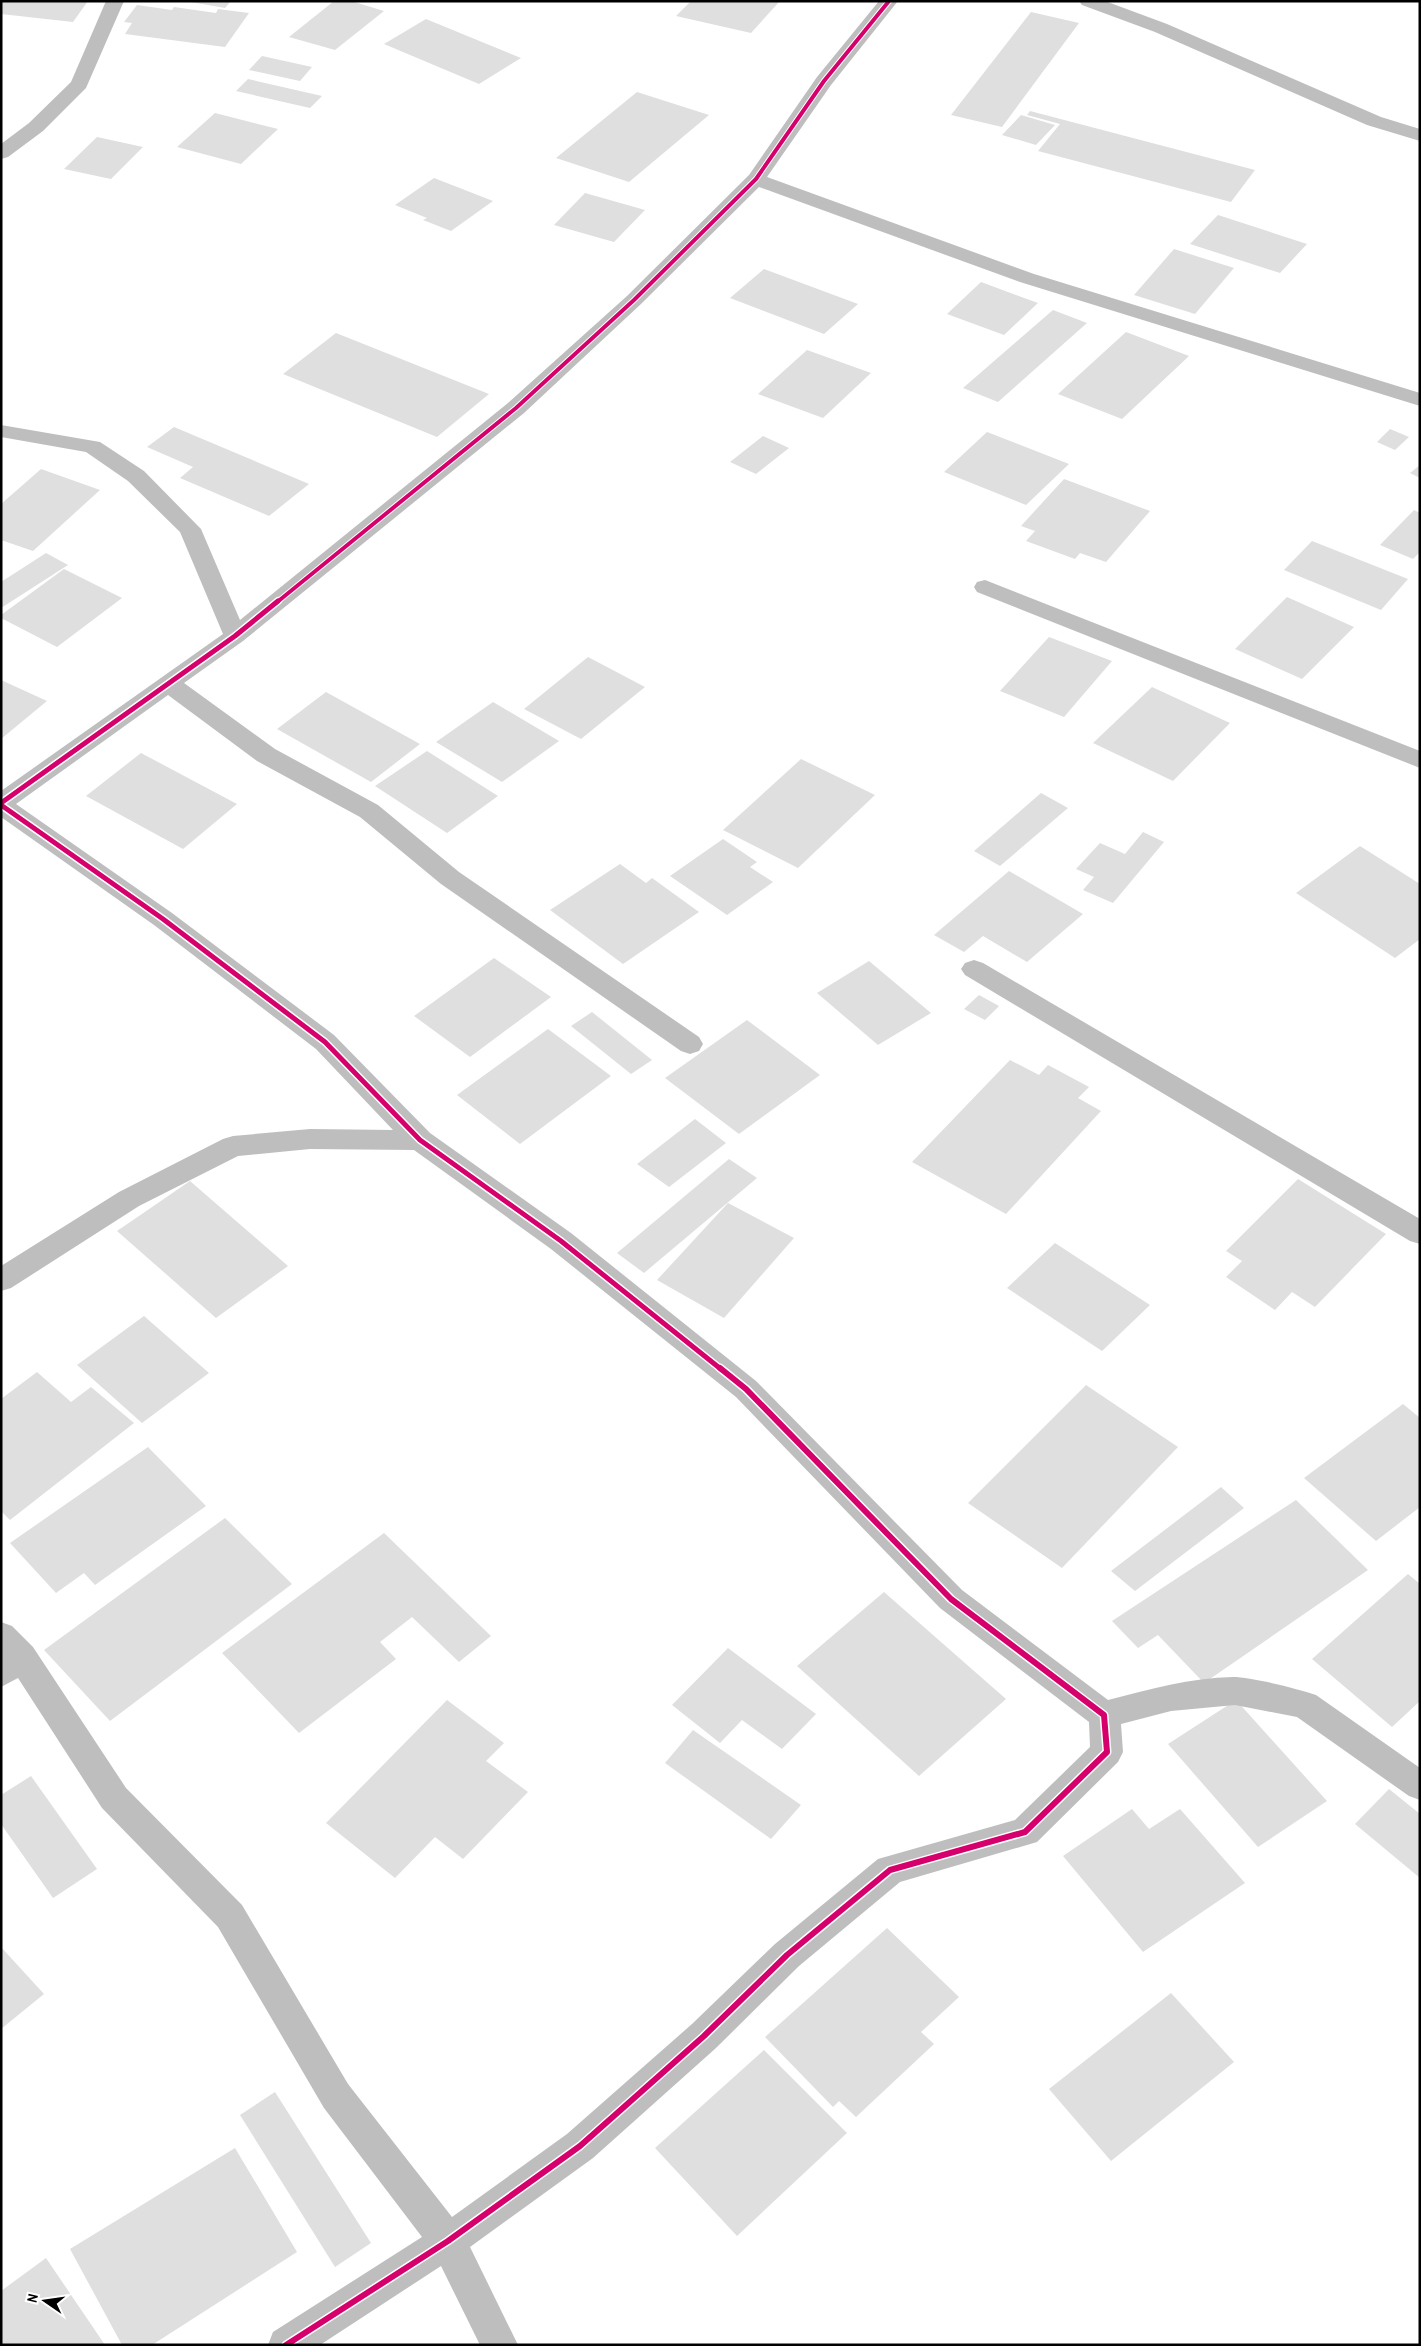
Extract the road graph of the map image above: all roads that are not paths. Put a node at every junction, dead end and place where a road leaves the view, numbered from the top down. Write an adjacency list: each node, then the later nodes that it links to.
1 (115, 1): 5 (street)
2 (889, 1): 6 (street)
3 (1088, 1): 4 (street)
4 (1420, 135)
5 (1, 153)
6 (756, 179): 7 (street); 10 (street)
7 (1420, 400)
8 (1, 431): 10 (street)
9 (985, 587): 12 (street)
10 (235, 636): 11 (street)
11 (168, 683): 13 (street); 15 (street)
12 (1420, 760)
13 (1, 804): 16 (street)
14 (974, 969): 17 (street)
15 (690, 1044)
16 (420, 1140): 18 (street); 20 (street)
17 (1420, 1233)
18 (1, 1280)
19 (8, 1655): 22 (street)
20 (1104, 1715): 21 (street); 22 (street)
21 (1420, 1786)
22 (448, 2241): 23 (street); 24 (street)
23 (286, 2345)
24 (500, 2345)

